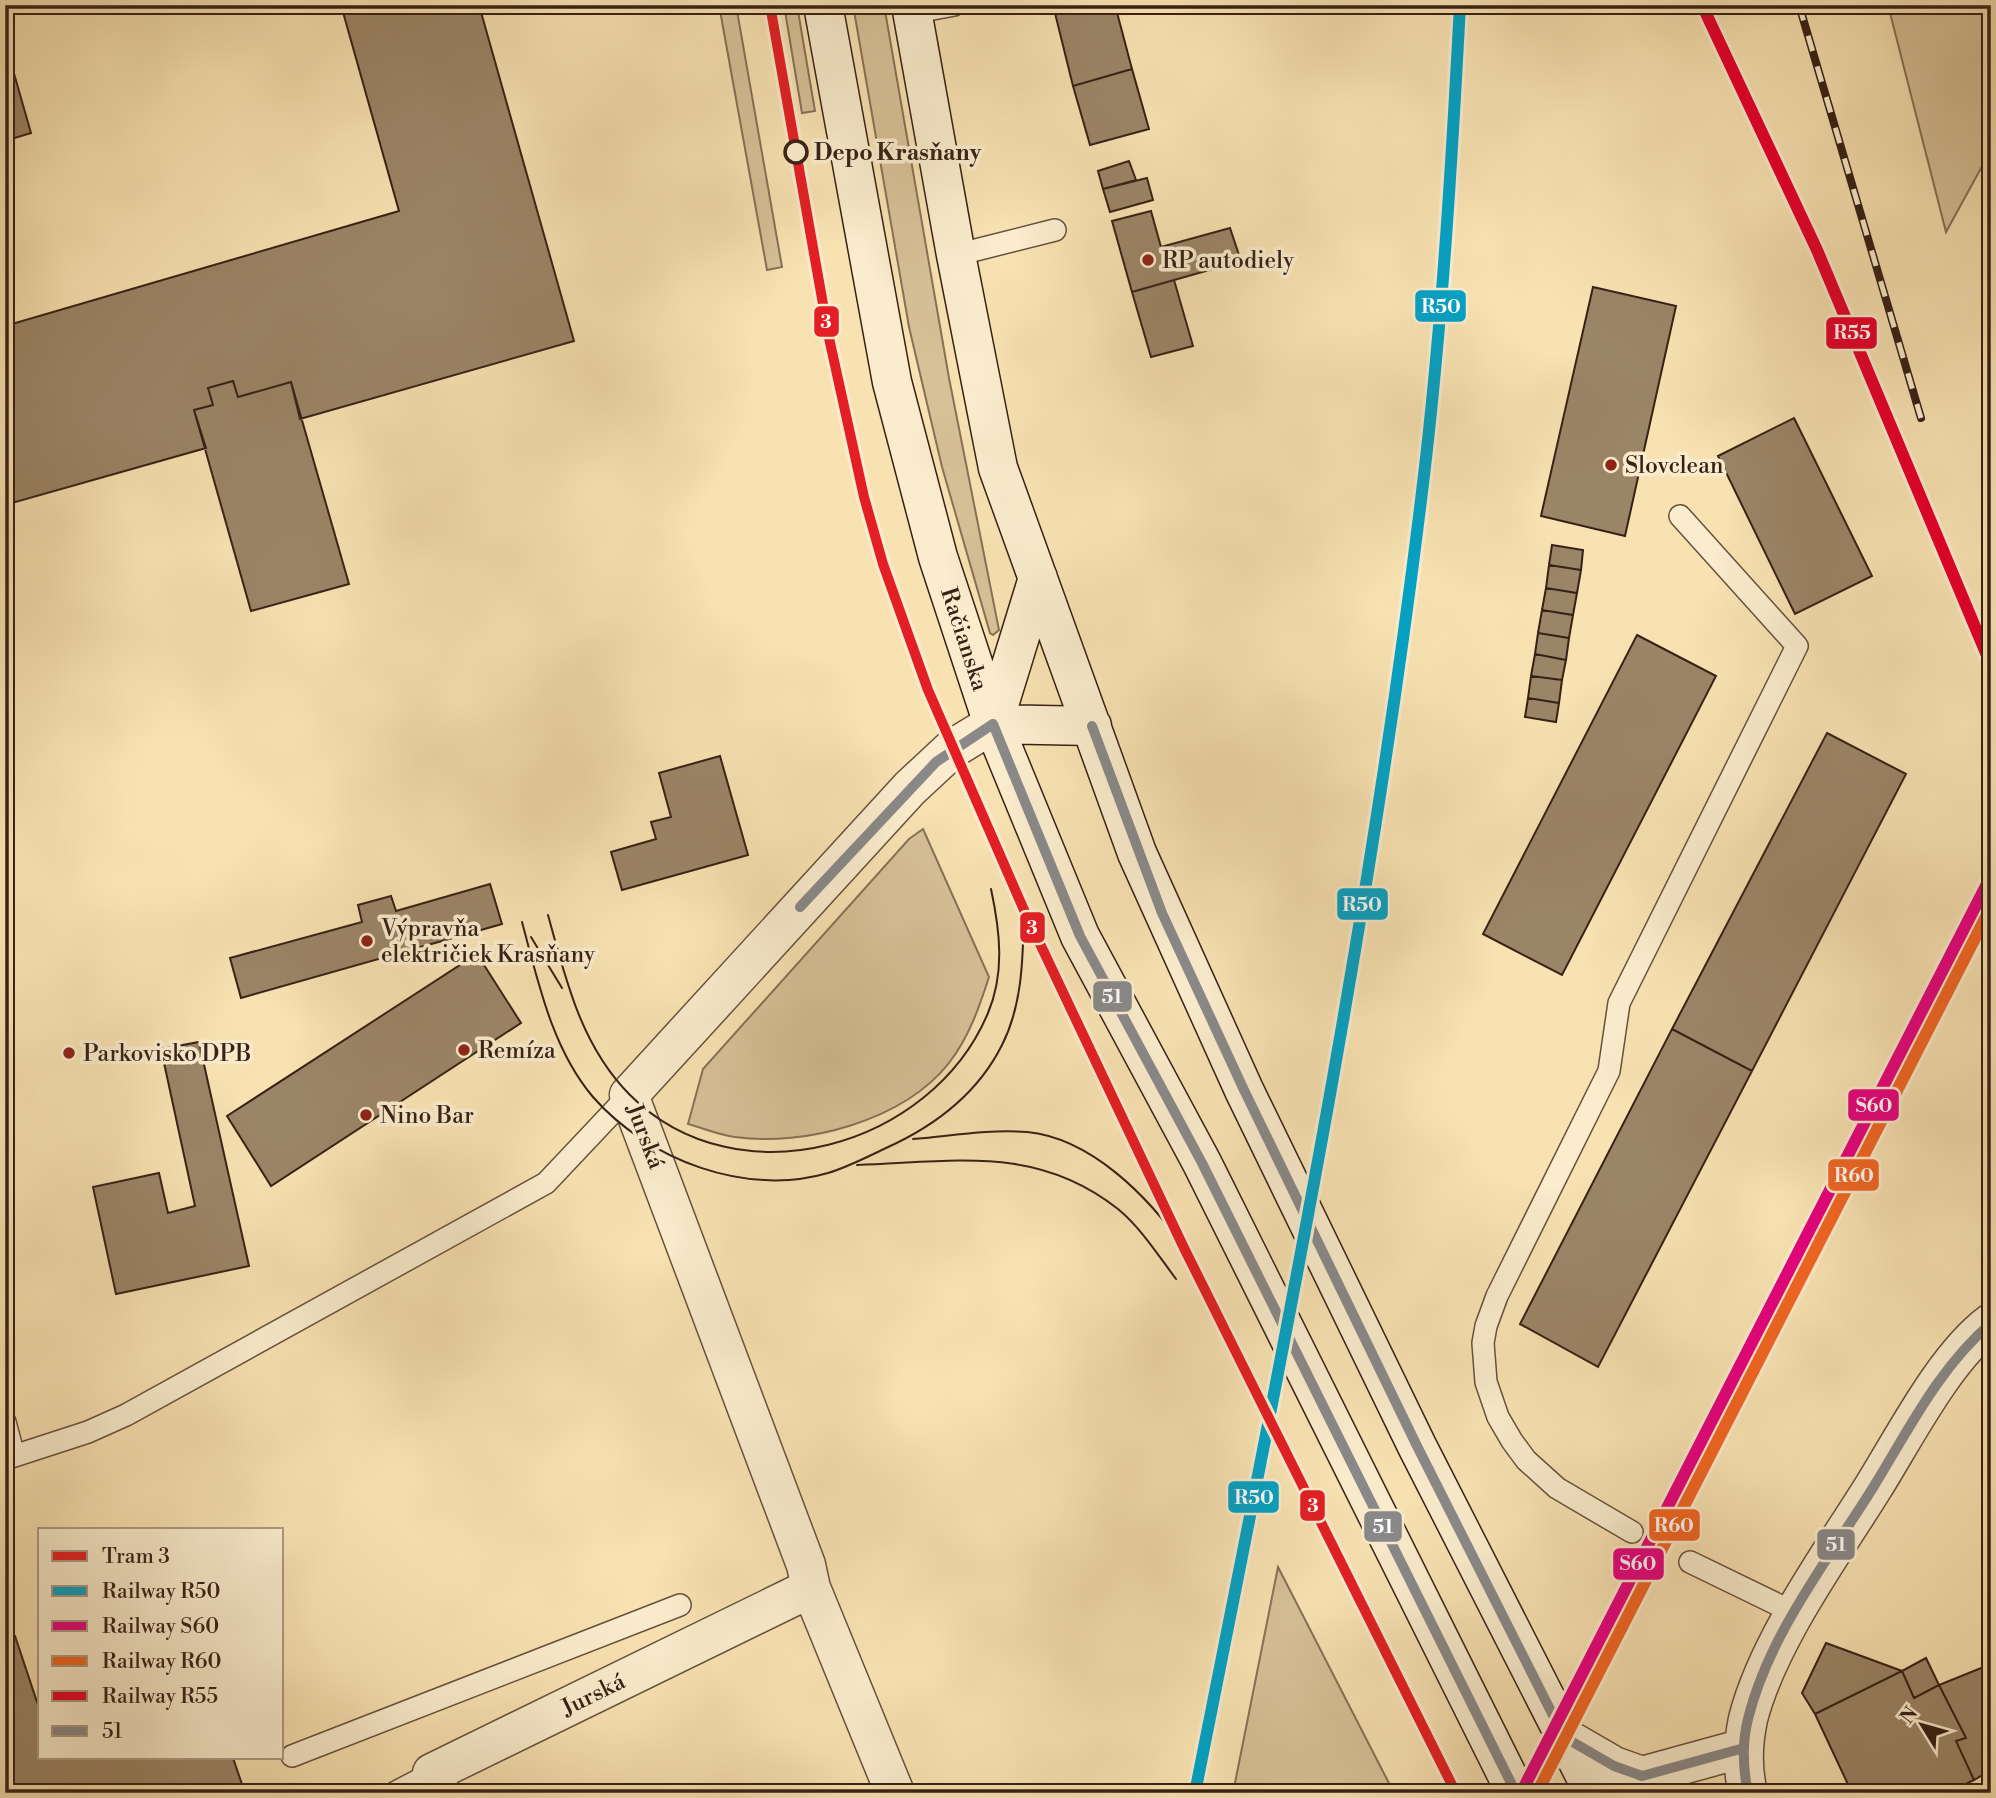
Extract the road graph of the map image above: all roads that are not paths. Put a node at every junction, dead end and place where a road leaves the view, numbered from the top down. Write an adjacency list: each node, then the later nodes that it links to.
1 (823, 5): 8 (main road, Račianska)
2 (954, 5): 3 (lane)
3 (912, 9): 5 (main road)
4 (1055, 230): 5 (lane)
5 (956, 255): 7 (main road)
6 (1680, 516): 14 (lane)
7 (1038, 578): 8 (main road); 9 (main road)
8 (993, 724): 9 (main road); 10 (main road, Jurská); 25 (main road, Račianska)
9 (1092, 726): 19 (main road)
10 (629, 1094): 13 (lane); 16 (main road, Jurská)
11 (1991, 1323): 18 (main road)
12 (5, 1422): 13 (lane)
13 (10, 1458)
14 (1632, 1532)
15 (1690, 1562): 18 (lane)
16 (811, 1588): 22 (main road, Jurská); 24 (main road, Jurská)
17 (680, 1605): 21 (lane)
18 (1795, 1613): 20 (main road)
19 (1564, 1737): 20 (main road); 26 (main road)
20 (1744, 1748): 27 (main road)
21 (292, 1756)
22 (437, 1783): 23 (lane)
23 (394, 1793)
24 (895, 1793)
25 (1516, 1793)
26 (1594, 1793)
27 (1748, 1793)

